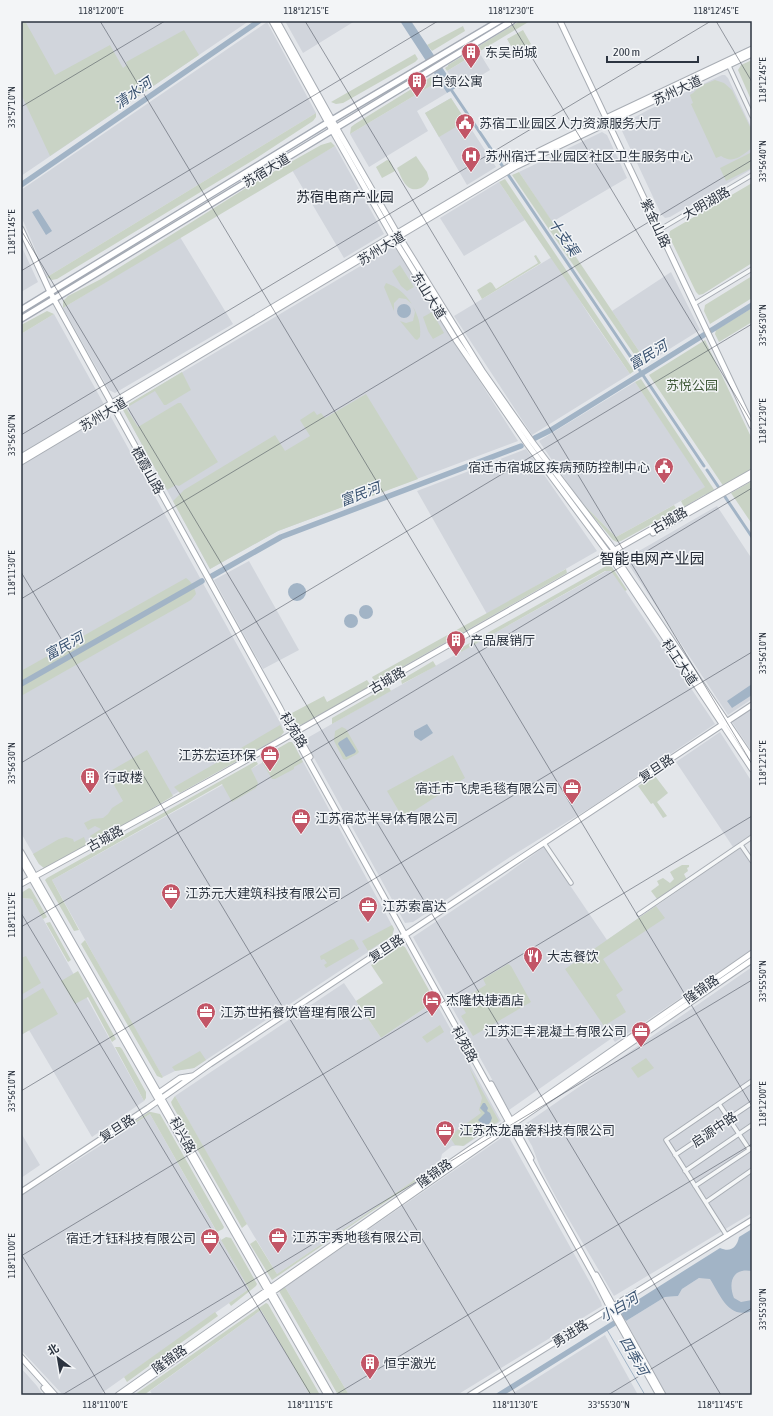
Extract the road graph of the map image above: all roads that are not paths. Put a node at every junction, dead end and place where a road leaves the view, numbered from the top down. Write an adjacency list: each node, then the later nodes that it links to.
1 (272, 21): 12 (street, 东山大道)
2 (277, 21): 12 (street, 东山大道)
3 (499, 21): 12 (main road, 苏宿大道)
4 (512, 21): 13 (main road, 苏宿大道)
5 (560, 21): 11 (street, 紫金山路)
6 (752, 49): 8 (street, 苏州大道)
7 (752, 54): 8 (street, 苏州大道)
8 (728, 63): 9 (street); 10 (street); 11 (street, 苏州大道)
9 (752, 112)
10 (752, 116)
11 (607, 120): 16 (street, 紫金山路); 17 (street, 苏州大道)
12 (330, 122): 13 (street, 东山大道); 19 (main road, 苏宿大道)
13 (334, 129): 17 (street, 东山大道); 20 (main road, 苏宿大道)
14 (752, 176): 16 (street, 大明湖路)
15 (21, 229): 19 (street, 栖霞山路)
16 (660, 231): 21 (street, 紫金山路)
17 (396, 236): 24 (street, 苏州大道); 31 (street, 东山大道)
18 (752, 270): 21 (street)
19 (50, 292): 20 (street, 栖霞山路); 22 (main road, 苏宿大道)
20 (54, 299): 23 (main road, 苏宿大道); 24 (street, 栖霞山路)
21 (694, 305): 25 (street, 紫金山路)
22 (21, 310)
23 (21, 319)
24 (112, 405): 26 (street, 苏州大道); 27 (street, 苏州大道); 33 (street, 栖霞山路)
25 (752, 426)
26 (21, 457)
27 (21, 462)
28 (752, 472): 30 (street, 古城路)
29 (752, 477): 30 (street, 古城路)
30 (722, 492): 31 (street, 古城路)
31 (612, 554): 34 (street, 科工大道); 35 (street, 古城路)
32 (752, 705): 34 (street, 复旦路)
33 (280, 708): 35 (street, 科苑路)
34 (724, 723): 36 (street, 科工大道); 37 (street, 科工大道); 39 (street, 复旦路)
35 (295, 734): 44 (street, 古城路); 49 (street, 科苑路)
36 (752, 759)
37 (752, 769)
38 (752, 837): 40 (street)
39 (544, 843): 45 (street); 49 (street, 复旦路)
40 (741, 845): 43 (street); 48 (street)
41 (21, 852): 44 (street)
42 (21, 860): 44 (street)
43 (752, 861)
44 (34, 879): 46 (street, 古城路); 47 (street, 古城路); 54 (street, 科兴路)
45 (571, 883)
46 (21, 884)
47 (21, 888)
48 (639, 914)
49 (405, 935): 52 (street, 复旦路); 59 (street, 科苑路)
50 (752, 954): 59 (street, 隆锦路)
51 (752, 960): 59 (street, 隆锦路)
52 (195, 1075): 54 (street); 55 (street, 复旦路)
53 (752, 1081): 57 (street)
54 (157, 1094): 55 (street, 科兴路)
55 (160, 1099): 67 (street, 复旦路); 71 (street, 科兴路)
56 (752, 1103): 58 (street, 启源中路)
57 (719, 1104): 58 (street); 63 (street)
58 (728, 1119): 61 (street); 63 (street, 启源中路)
59 (510, 1123): 71 (street, 隆锦路); 72 (street, 科苑路)
60 (752, 1125): 61 (street)
61 (739, 1134): 62 (street); 65 (street)
62 (751, 1148): 66 (street)
63 (675, 1155): 65 (street)
64 (752, 1170): 68 (street)
65 (685, 1171): 66 (street)
66 (695, 1186): 68 (street)
67 (21, 1192)
68 (706, 1202): 70 (street)
69 (752, 1220): 70 (street, 勇进路)
70 (727, 1236): 72 (street, 勇进路)
71 (269, 1291): 78 (street, 隆锦路); 79 (street, 隆锦路); 80 (street, 科兴路); 81 (street, 科兴路)
72 (613, 1309): 73 (street, 科苑路); 82 (street, 勇进路)
73 (622, 1325): 83 (street, 科苑路); 84 (street, 科苑路)
74 (21, 1357): 77 (street)
75 (21, 1362): 76 (street)
76 (50, 1395)
77 (55, 1395)
78 (118, 1395)
79 (125, 1395)
80 (327, 1395)
81 (331, 1395)
82 (470, 1395)
83 (659, 1395)
84 (663, 1395)

